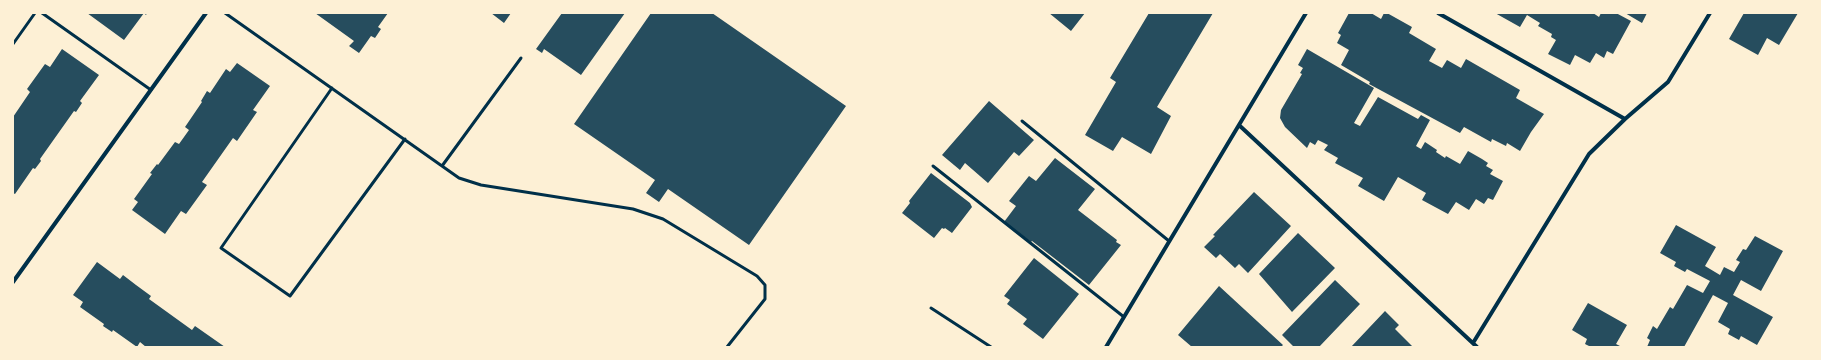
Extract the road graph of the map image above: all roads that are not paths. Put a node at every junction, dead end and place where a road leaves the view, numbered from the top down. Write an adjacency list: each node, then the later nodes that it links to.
1 (35, 13): 10 (lane)
2 (42, 13): 9 (lane)
3 (50, 13): 9 (lane)
4 (206, 13): 13 (street)
5 (224, 13): 12 (lane)
6 (1306, 13): 16 (street)
7 (1438, 13): 14 (street)
8 (1710, 13): 14 (street)
9 (47, 17): 13 (lane)
10 (13, 44)
11 (521, 58): 18 (lane)
12 (332, 88): 17 (lane); 17 (lane)
13 (151, 90): 21 (street)
14 (1625, 119): 24 (street)
15 (1022, 121): 20 (lane)
16 (1240, 126): 20 (street); 24 (street)
17 (404, 139): 18 (lane)
18 (442, 166): 25 (lane)
19 (933, 166): 23 (lane)
20 (1169, 242): 23 (street)
21 (13, 282)
22 (931, 308): 26 (lane)
23 (1124, 317): 27 (street)
24 (1473, 343): 28 (street)
25 (727, 347)
26 (991, 347)
27 (1106, 347)
28 (1477, 347)

